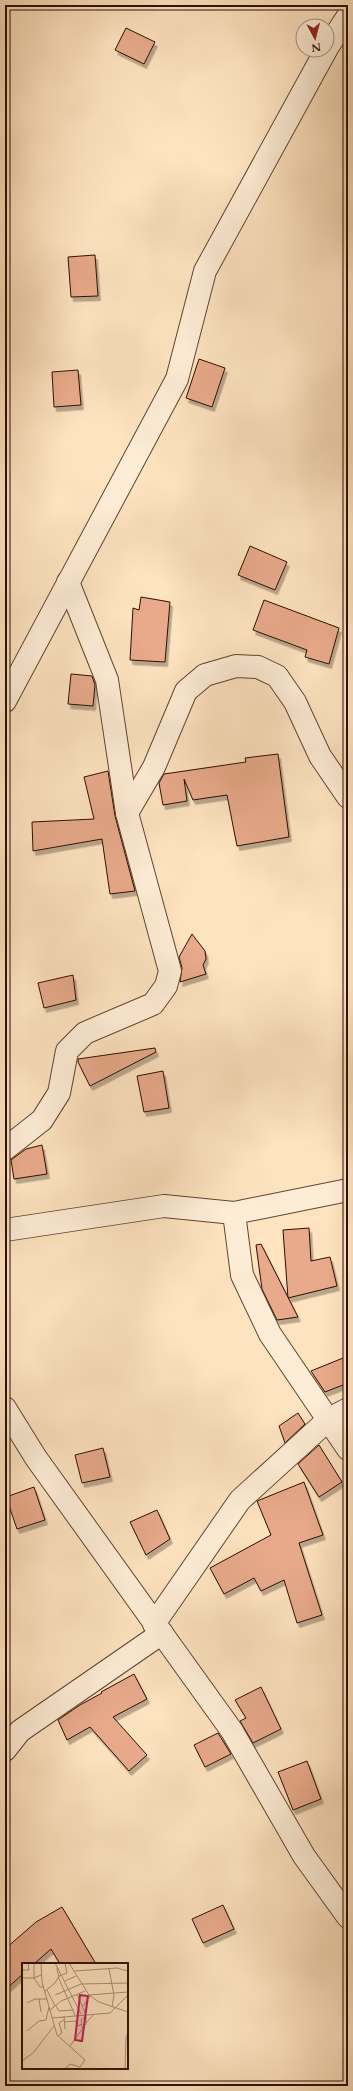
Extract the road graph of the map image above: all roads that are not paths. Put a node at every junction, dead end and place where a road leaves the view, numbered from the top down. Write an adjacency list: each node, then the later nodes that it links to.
1 (348, 16): 2 (street)
2 (335, 36)
3 (321, 58): 4 (street)
4 (68, 582): 5 (street); 7 (street)
5 (5, 701)
6 (348, 797): 7 (street)
7 (126, 813): 8 (street)
8 (5, 1149)
9 (348, 1190): 10 (street)
10 (234, 1213): 11 (street); 14 (street)
11 (5, 1230)
12 (5, 1408): 16 (street)
13 (348, 1409): 14 (street)
14 (329, 1419): 15 (street); 16 (street)
15 (348, 1449)
16 (158, 1629): 17 (street); 19 (street)
17 (12, 1731): 18 (street)
18 (5, 1750)
19 (348, 1917)

